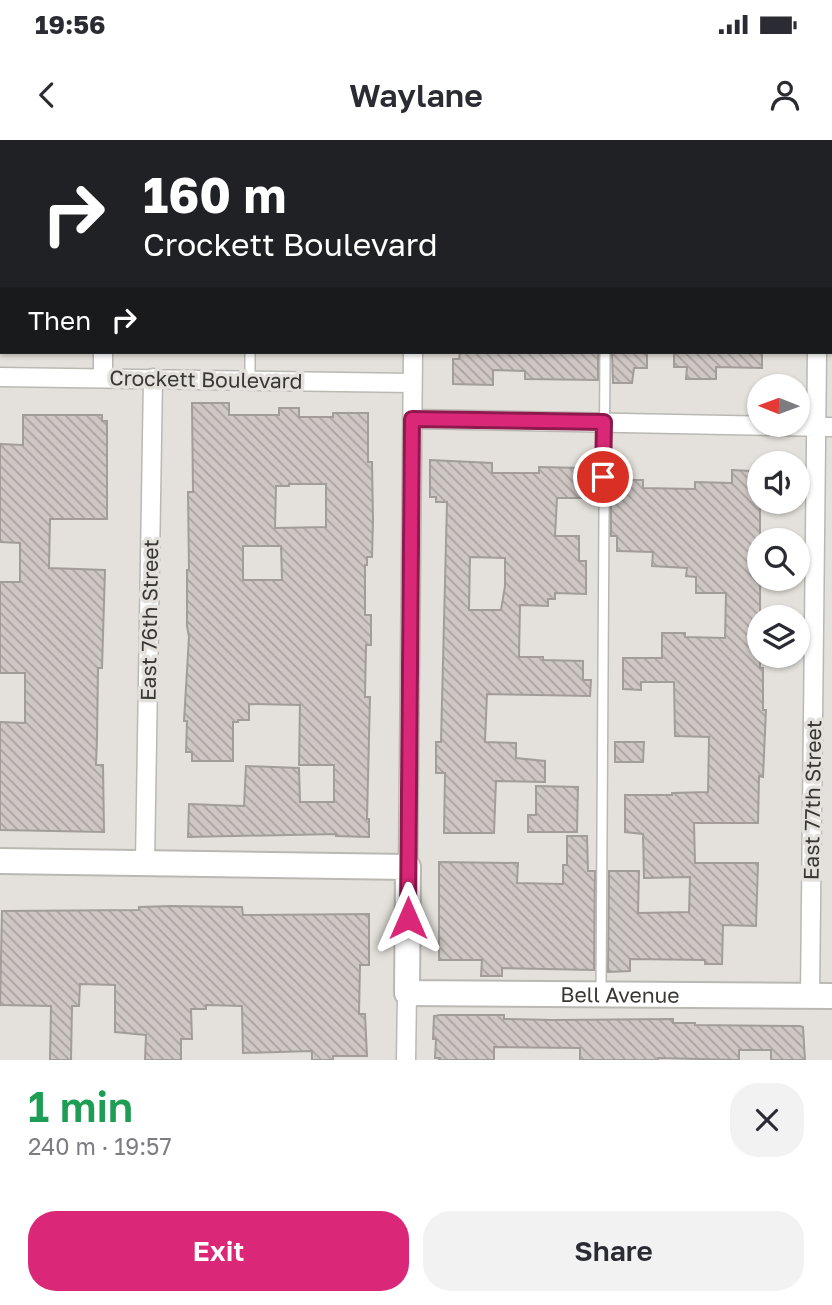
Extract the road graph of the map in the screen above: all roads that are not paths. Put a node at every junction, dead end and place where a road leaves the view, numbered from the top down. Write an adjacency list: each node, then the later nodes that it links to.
1 (103, 354): 7 (street)
2 (250, 354): 9 (lane)
3 (413, 354): 10 (street)
4 (605, 354): 12 (lane)
5 (817, 354): 13 (street, East 77th Street)
6 (0, 377): 7 (street, Crockett Boulevard)
7 (103, 377): 8 (street, Crockett Boulevard)
8 (153, 378): 9 (street, Crockett Boulevard); 15 (street, East 76th Street)
9 (250, 379): 10 (street, Crockett Boulevard)
10 (412, 383): 11 (street)
11 (412, 419): 12 (street); 16 (street)
12 (604, 422): 13 (street); 18 (lane)
13 (824, 427): 19 (street, East 77th Street)
14 (0, 861): 15 (street)
15 (145, 862): 16 (street)
16 (408, 867): 17 (street)
17 (407, 993): 18 (street, Bell Avenue); 20 (street)
18 (601, 994): 19 (street, Bell Avenue)
19 (821, 996)
20 (406, 1060)

